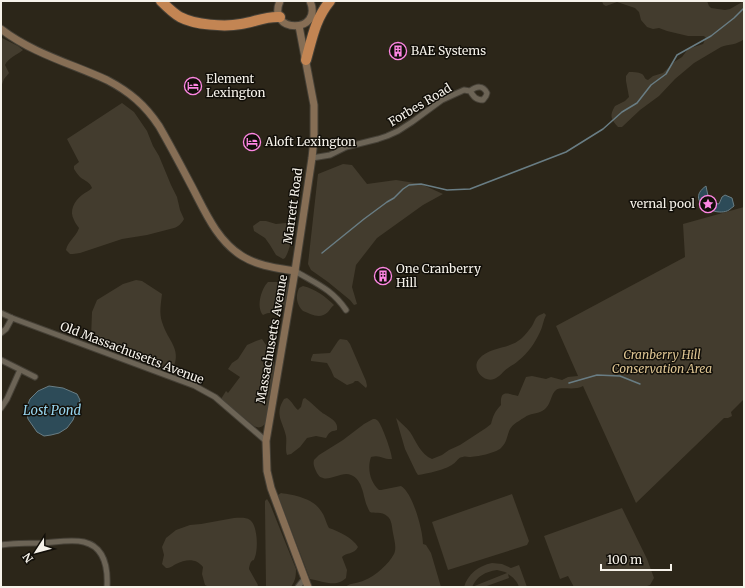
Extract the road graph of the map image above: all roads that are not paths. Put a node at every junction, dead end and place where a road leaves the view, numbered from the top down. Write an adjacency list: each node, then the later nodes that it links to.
1 (161, 1): 5 (highway)
2 (280, 1): 5 (main road)
3 (310, 1): 6 (main road)
4 (330, 1): 6 (highway); 9 (highway)
5 (280, 17): 7 (main road)
6 (310, 18): 7 (main road)
7 (299, 26): 9 (main road, Marrett Road)
8 (1, 30): 12 (main road, Massachusetts Avenue)
9 (306, 60): 11 (main road, Marrett Road)
10 (470, 91): 11 (street, Forbes Road)
11 (312, 158): 12 (main road, Marrett Road)
12 (295, 271): 13 (street); 21 (main road, Massachusetts Avenue)
13 (346, 310)
14 (1, 313): 15 (street, Old Massachusetts Avenue)
15 (12, 318): 16 (street); 21 (street, Old Massachusetts Avenue)
16 (1, 333)
17 (1, 360): 18 (street)
18 (20, 370): 19 (street); 20 (street)
19 (35, 377)
20 (1, 408)
21 (266, 441): 23 (main road, Massachusetts Avenue)
22 (1, 545): 24 (street)
23 (304, 578): 25 (street); 26 (main road, Massachusetts Avenue)
24 (107, 587)
25 (298, 587)
26 (308, 587)

